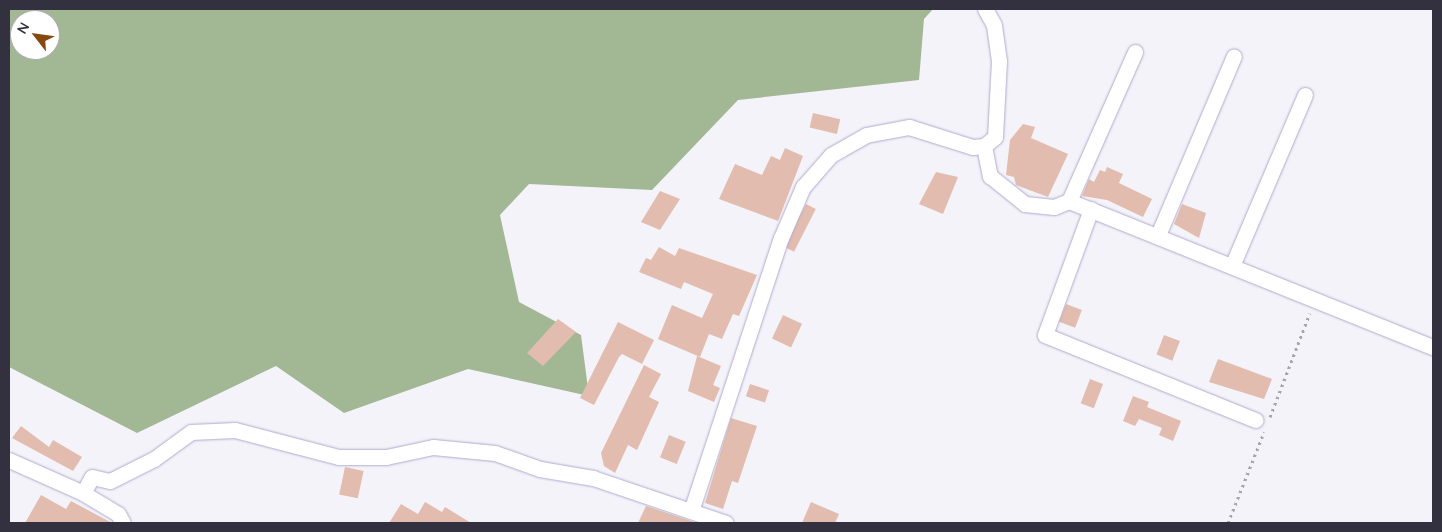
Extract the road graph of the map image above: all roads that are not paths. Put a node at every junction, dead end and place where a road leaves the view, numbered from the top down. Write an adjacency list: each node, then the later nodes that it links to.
1 (984, 9): 5 (street)
2 (1135, 52): 6 (street)
3 (1234, 56): 8 (street)
4 (1306, 95): 9 (street)
5 (984, 146): 6 (street); 14 (street)
6 (1069, 201): 7 (street)
7 (1091, 209): 8 (street); 11 (street)
8 (1158, 235): 9 (street)
9 (1232, 266): 10 (street)
10 (1433, 346)
11 (1255, 420)
12 (9, 460): 13 (street)
13 (83, 493): 14 (street); 15 (street)
14 (691, 510): 16 (street)
15 (123, 523)
16 (726, 523)

